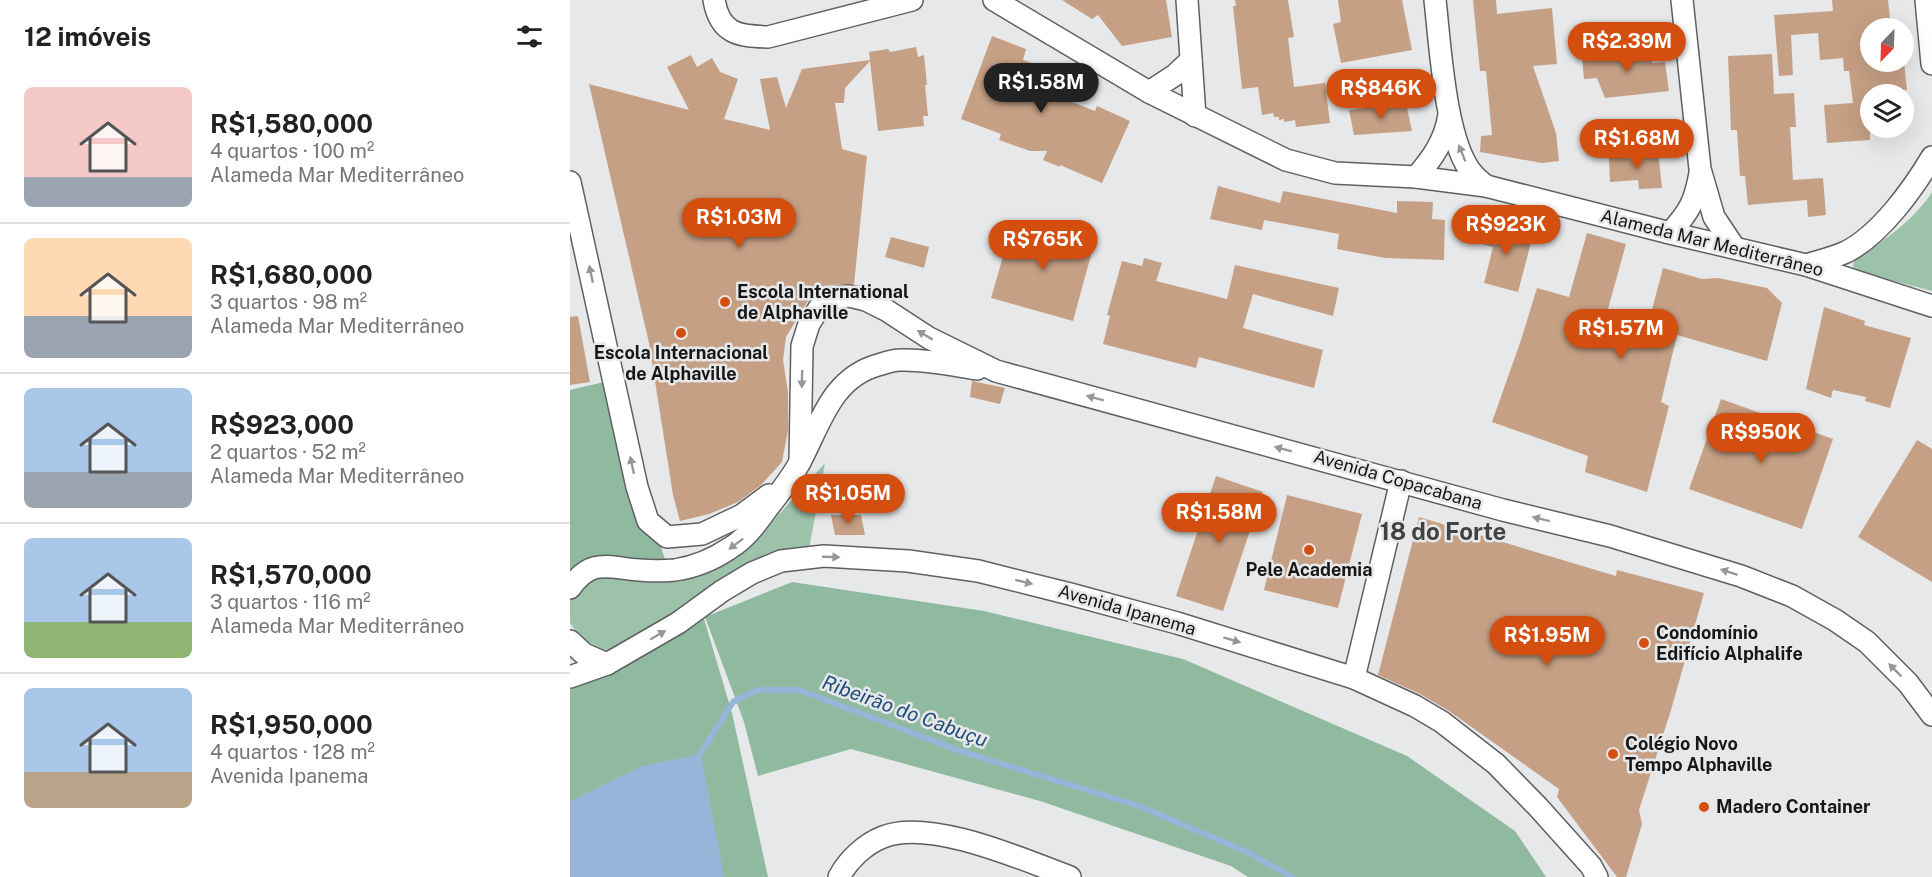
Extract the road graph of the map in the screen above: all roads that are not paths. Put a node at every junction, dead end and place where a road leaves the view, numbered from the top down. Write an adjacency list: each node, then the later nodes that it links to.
1 (714, 0): 2 (street)
2 (912, 0)
3 (994, 0): 10 (street, Alameda Mar Mediterrâneo)
4 (1187, 0): 8 (street)
5 (1435, 0): 11 (street)
6 (1682, 0): 14 (street)
7 (1926, 0): 9 (street)
8 (1191, 60): 10 (street); 12 (street)
9 (1932, 64)
10 (1149, 92): 12 (street, Alameda Mar Mediterrâneo)
11 (1449, 114): 15 (street); 17 (street, one-way to 11)
12 (1195, 116): 15 (street, Alameda Mar Mediterrâneo)
13 (1932, 157): 20 (street)
14 (1700, 169): 18 (street); 19 (street)
15 (1416, 177): 17 (street, Alameda Mar Mediterrâneo)
16 (570, 182): 25 (street, one-way to 16)
17 (1486, 186): 18 (street, Alameda Mar Mediterrâneo)
18 (1670, 233): 19 (street, Alameda Mar Mediterrâneo)
19 (1734, 247): 20 (street, Alameda Mar Mediterrâneo)
20 (1806, 265): 21 (street, Alameda Mar Mediterrâneo)
21 (1932, 306)
22 (996, 371): 23 (street, Avenida Copacabana); 23 (street, Avenida Copacabana, one-way to 23); 24 (street, Avenida Copacabana, one-way to 22)
23 (800, 462): 25 (street, Avenida Copacabana)
24 (1401, 481): 30 (street); 31 (street, Avenida Copacabana, one-way to 24)
25 (787, 483): 26 (street, Avenida Copacabana, one-way to 26)
26 (570, 588)
27 (570, 641): 28 (street)
28 (607, 664): 29 (street, Avenida Ipanema); 30 (street, Avenida Ipanema, one-way to 30)
29 (570, 677)
30 (1354, 678): 34 (street, Avenida Ipanema)
31 (1932, 715)
32 (839, 877): 33 (street)
33 (1070, 877)
34 (1597, 877)

